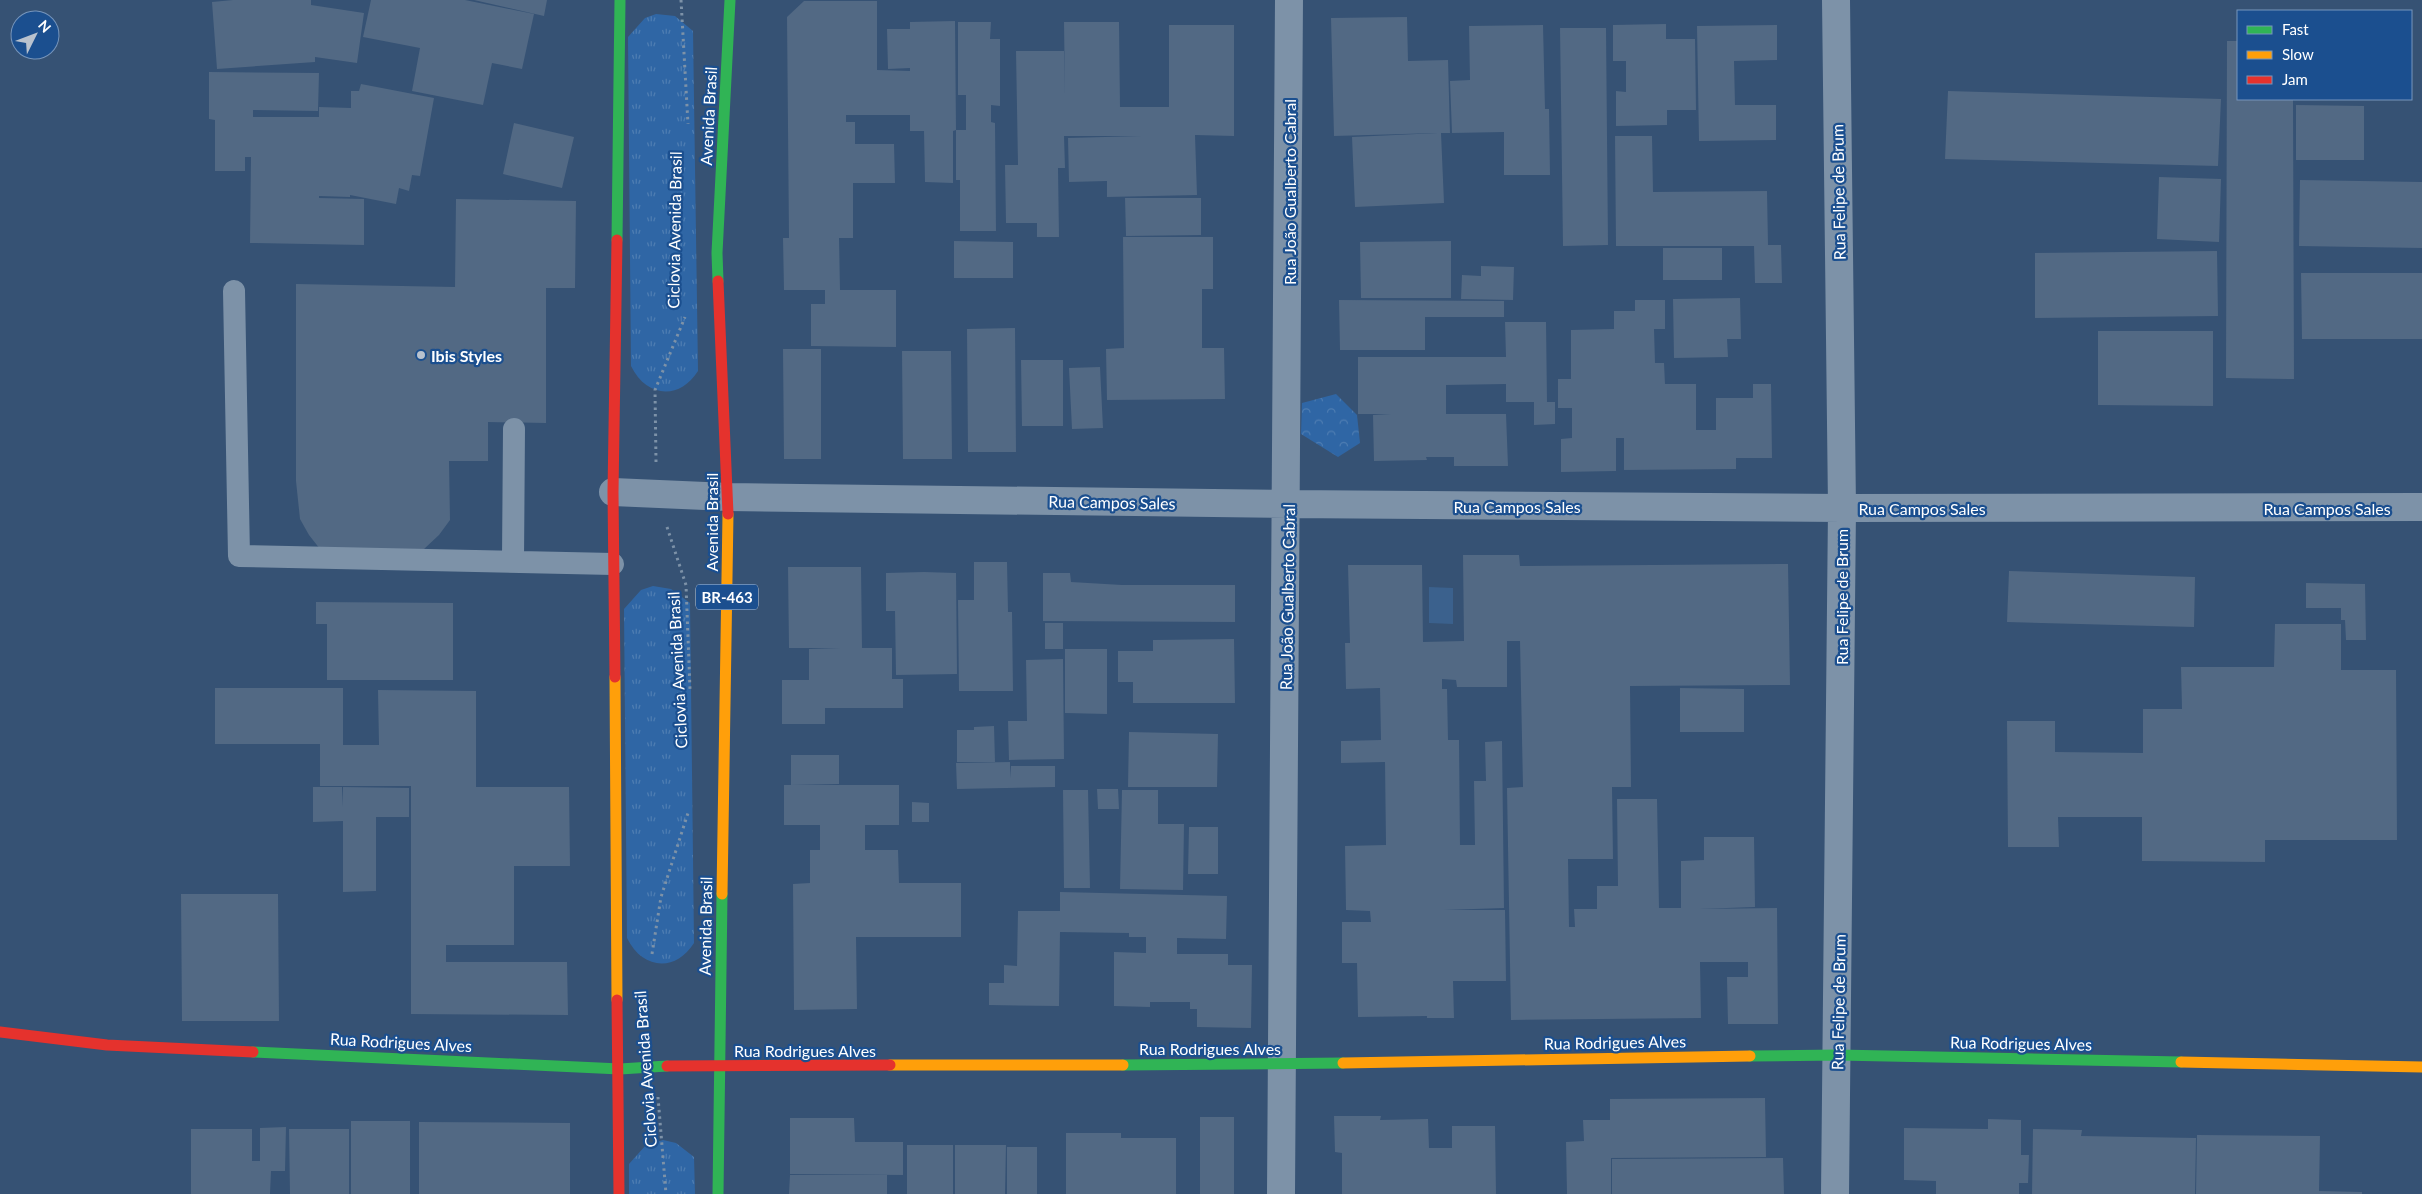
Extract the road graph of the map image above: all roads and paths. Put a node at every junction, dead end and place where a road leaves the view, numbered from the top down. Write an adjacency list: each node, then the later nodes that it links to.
1 (620, 0): 10 (street)
2 (681, 0): 6 (path, Ciclovia Avenida Brasil)
3 (730, 0): 12 (street, Avenida Brasil / BR-463)
4 (1289, 0): 13 (street, Rua João Gualberto Cabral)
5 (1836, 0): 14 (street, Rua Felipe de Brum)
6 (688, 134)
7 (234, 291): 16 (lane)
8 (688, 312): 11 (path, Ciclovia Avenida Brasil)
9 (514, 429): 16 (lane)
10 (612, 492): 11 (street, Rua Campos Sales); 17 (street)
11 (656, 494): 12 (street, Rua Campos Sales); 18 (path, Ciclovia Avenida Brasil)
12 (728, 497): 13 (street, Rua Campos Sales); 25 (street, Avenida Brasil / BR-463)
13 (1287, 504): 14 (street, Rua Campos Sales); 23 (street, Rua João Gualberto Cabral)
14 (1842, 508): 15 (street, Rua Campos Sales); 22 (street, Rua Felipe de Brum)
15 (2422, 508)
16 (514, 560): 17 (lane)
17 (613, 564): 27 (street)
18 (690, 693)
19 (690, 808): 20 (path)
20 (651, 962)
21 (0, 1032): 27 (street, Rua Rodrigues Alves)
22 (1838, 1055): 23 (street, Rua Rodrigues Alves); 26 (street, Rua Rodrigues Alves); 32 (street, Rua Felipe de Brum)
23 (1282, 1064): 25 (street, Rua Rodrigues Alves); 31 (street, Rua João Gualberto Cabral)
24 (655, 1066): 25 (street, Rua Rodrigues Alves); 27 (street, Rua Rodrigues Alves); 29 (path, Ciclovia Avenida Brasil)
25 (718, 1067): 30 (street, Avenida Brasil / BR-463)
26 (2422, 1067)
27 (620, 1069): 28 (street)
28 (620, 1194)
29 (666, 1194)
30 (718, 1194)
31 (1282, 1194)
32 (1835, 1194)

